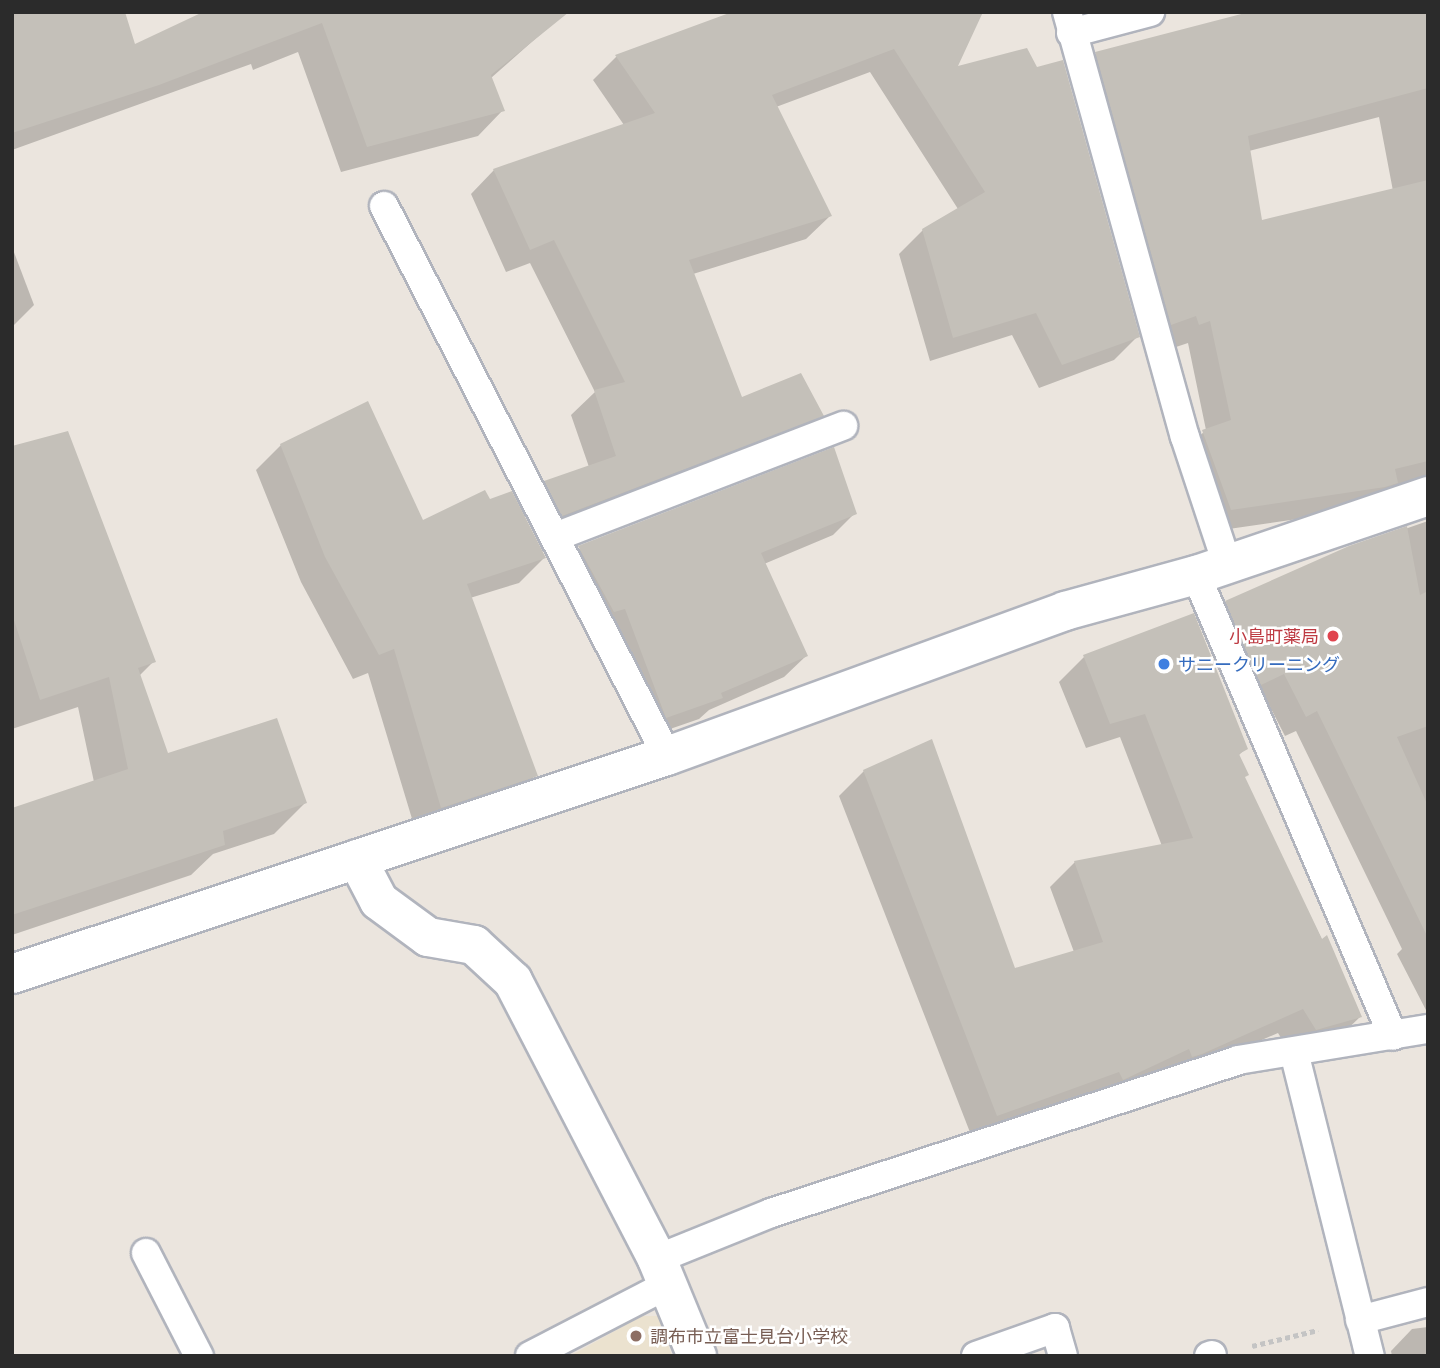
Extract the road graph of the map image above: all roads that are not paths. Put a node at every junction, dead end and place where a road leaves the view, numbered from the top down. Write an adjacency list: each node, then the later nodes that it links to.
1 (1150, 12): 2 (lane)
2 (1069, 22): 7 (lane)
3 (384, 206): 6 (lane)
4 (843, 426): 6 (lane)
5 (1428, 496): 7 (street)
6 (555, 537): 8 (lane)
7 (1211, 569): 8 (street); 12 (lane)
8 (667, 756): 9 (street)
9 (357, 859): 10 (street); 15 (street)
10 (12, 974)
11 (1428, 1029): 12 (lane)
12 (1393, 1036): 13 (lane)
13 (1294, 1052): 15 (lane); 17 (lane)
14 (146, 1253): 18 (lane)
15 (663, 1272): 19 (lane); 20 (street)
16 (1428, 1302): 17 (lane)
17 (1360, 1320): 23 (lane)
18 (199, 1356)
19 (530, 1356)
20 (697, 1356)
21 (976, 1356): 22 (lane)
22 (1063, 1356)
23 (1370, 1356)

